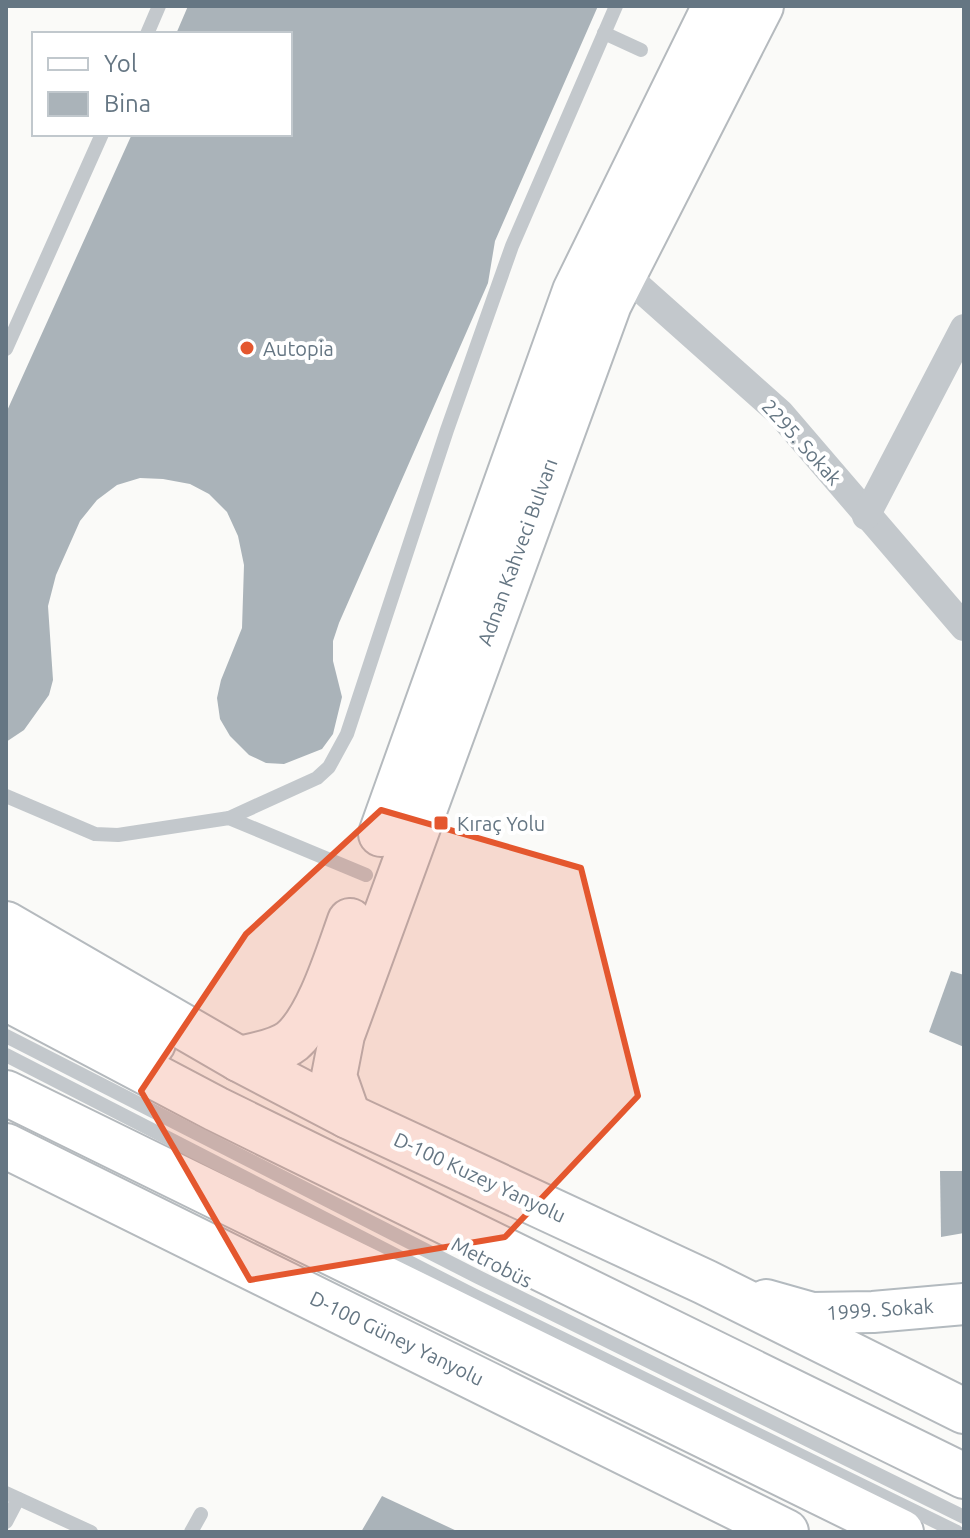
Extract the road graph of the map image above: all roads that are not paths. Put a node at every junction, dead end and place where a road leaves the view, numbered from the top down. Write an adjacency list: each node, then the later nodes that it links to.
1 (159, 6): 5 (lane)
2 (616, 6): 6 (lane)
3 (715, 6): 9 (main road, Adnan Kahveci Bulvarı)
4 (761, 6): 9 (main road, Adnan Kahveci Bulvarı)
5 (148, 32)
6 (604, 33): 7 (lane); 15 (lane)
7 (641, 50)
8 (101, 136): 11 (lane)
9 (607, 264): 12 (street, 2295. Sokak); 16 (main road, Adnan Kahveci Bulvarı); 24 (main road, Adnan Kahveci Bulvarı)
10 (964, 328): 12 (street)
11 (6, 349)
12 (866, 516): 13 (street, 2295. Sokak)
13 (964, 627)
14 (6, 796): 15 (lane)
15 (229, 818): 16 (lane)
16 (366, 875): 22 (main road, Adnan Kahveci Bulvarı)
17 (6, 924): 22 (main road, D-100 Kuzey Yanyolu)
18 (6, 959): 26 (main road)
19 (6, 998): 26 (main road)
20 (6, 1036): 33 (lane, Metrobüs)
21 (6, 1055): 39 (lane, Metrobüs)
22 (239, 1059): 24 (main road, D-100 Kuzey Yanyolu)
23 (6, 1093): 38 (main road)
24 (348, 1116): 27 (main road, D-100 Kuzey Yanyolu)
25 (6, 1146): 37 (main road, D-100 Güney Yanyolu)
26 (391, 1195): 30 (main road)
27 (705, 1282): 28 (street, 1999. Sokak); 29 (main road, D-100 Kuzey Yanyolu)
28 (964, 1304)
29 (964, 1411)
30 (964, 1476)
31 (12, 1496): 34 (lane); 35 (lane)
32 (201, 1514): 36 (lane)
33 (964, 1517)
34 (6, 1522)
35 (91, 1532)
36 (191, 1532)
37 (786, 1532)
38 (901, 1532)
39 (957, 1532)

